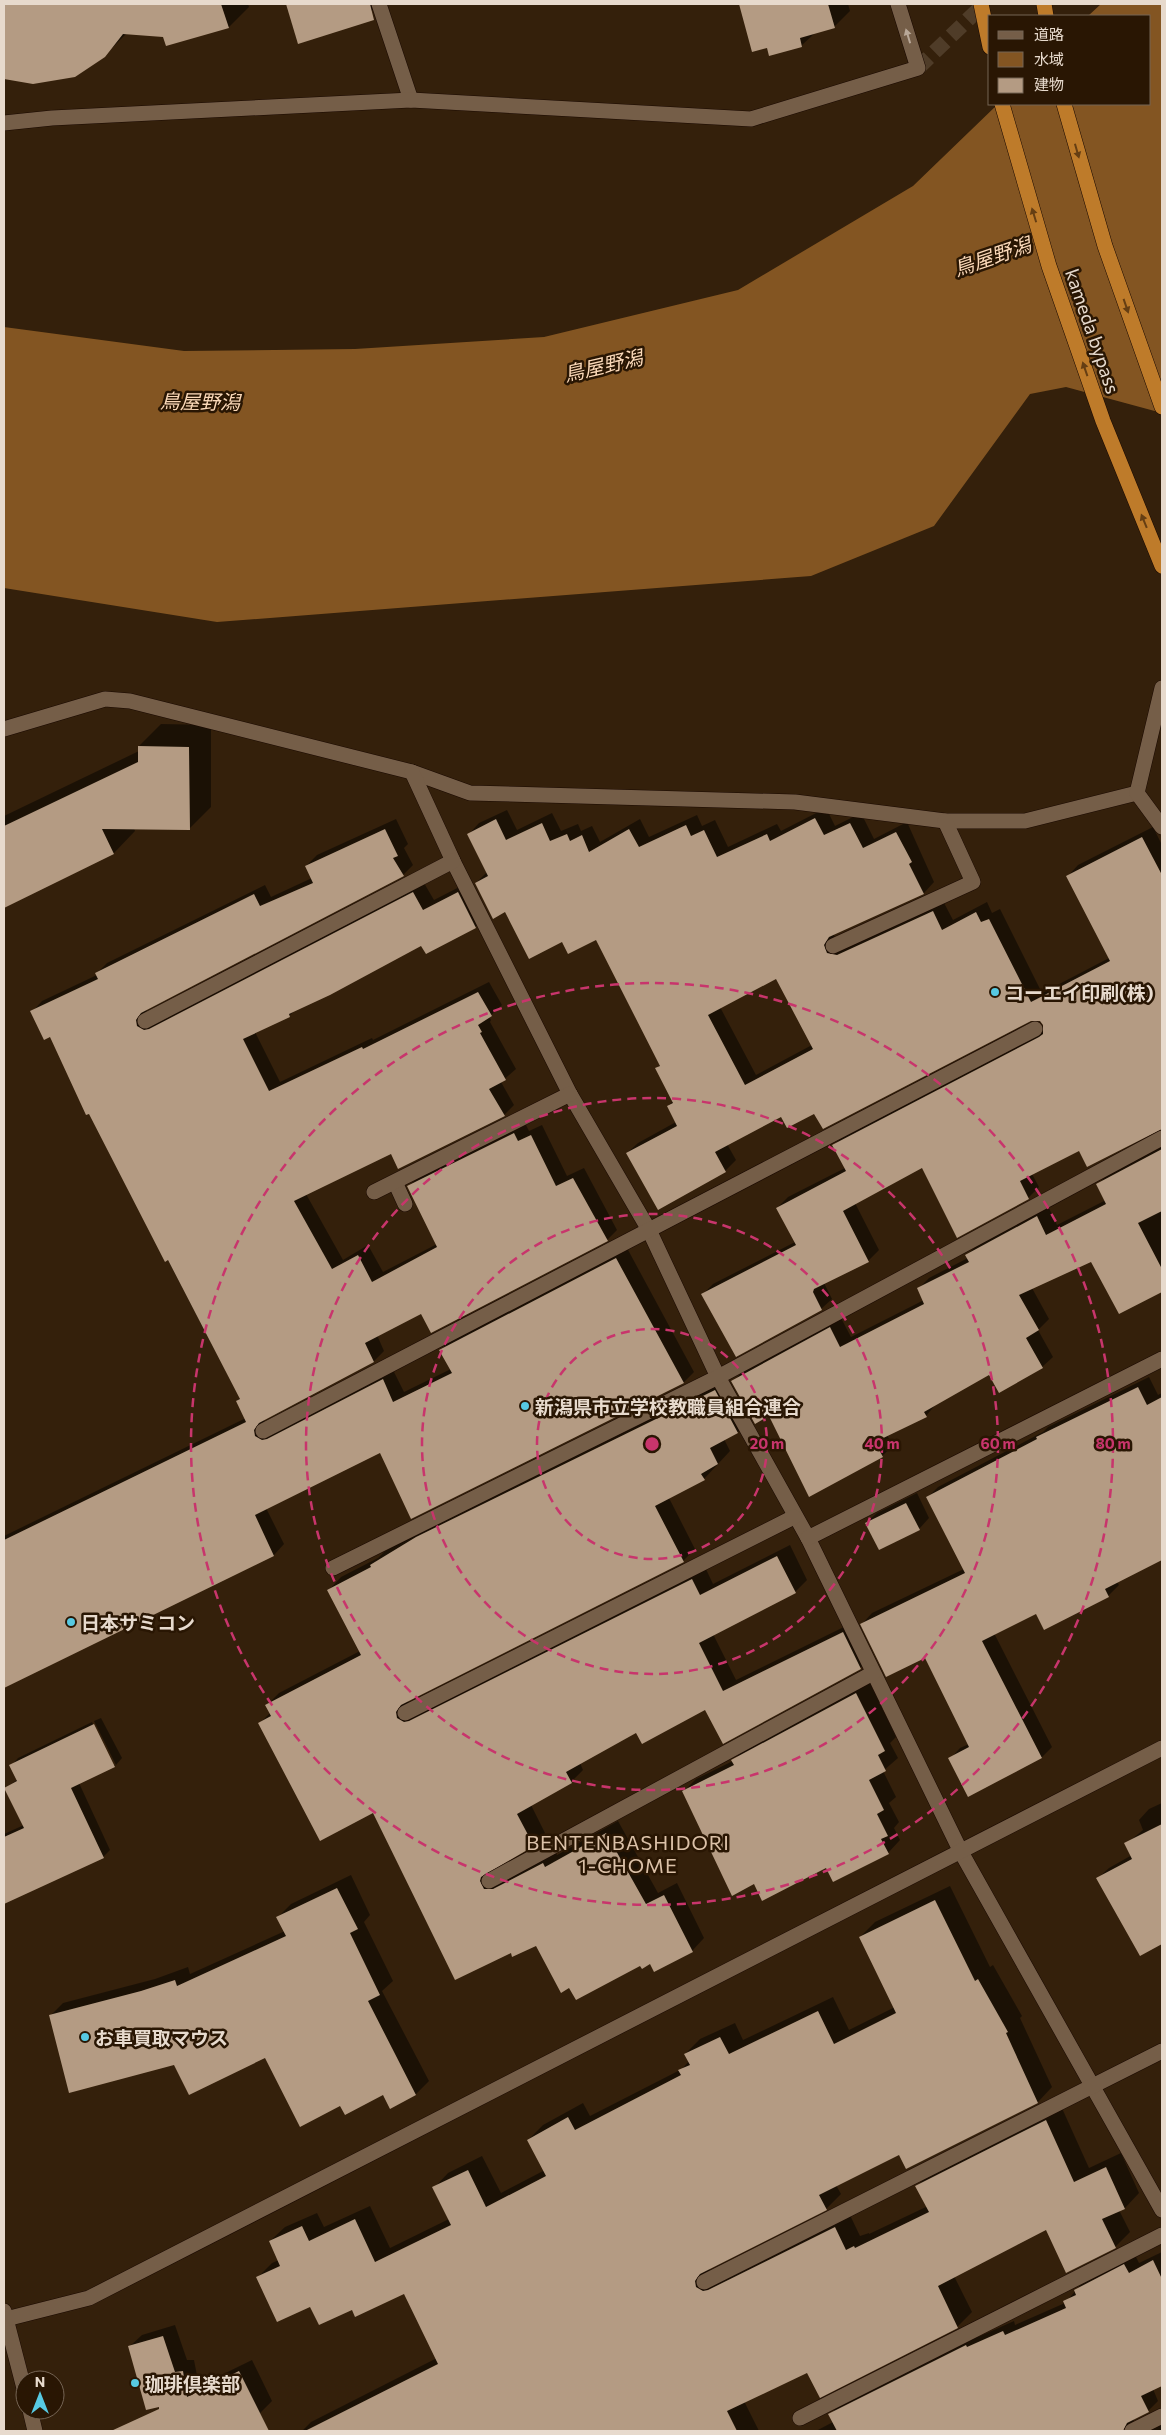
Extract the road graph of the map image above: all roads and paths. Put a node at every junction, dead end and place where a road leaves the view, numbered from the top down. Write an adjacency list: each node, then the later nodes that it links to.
1 (379, 4): 5 (street)
2 (898, 4): 5 (street, one-way to 2)
3 (981, 4): 4 (highway)
4 (988, 41)
5 (411, 100): 8 (street)
6 (1002, 105): 10 (highway, kameda bypass, one-way to 6)
7 (1064, 105): 9 (highway, kameda bypass, one-way to 9)
8 (4, 123)
9 (1162, 407)
10 (1162, 566)
11 (1162, 688): 14 (street)
12 (4, 729): 13 (street)
13 (412, 772): 15 (street); 17 (street)
14 (1137, 793): 15 (street); 16 (street)
15 (946, 821): 18 (street)
16 (1162, 827)
17 (453, 861): 19 (street); 21 (street)
18 (833, 946)
19 (145, 1021)
20 (1035, 1029): 26 (street)
21 (570, 1094): 23 (street); 26 (street)
22 (1162, 1138): 28 (street)
23 (395, 1182): 24 (street); 25 (street)
24 (374, 1192)
25 (405, 1204)
26 (650, 1230): 28 (street); 29 (street)
27 (1162, 1359): 31 (street)
28 (718, 1376): 30 (street); 32 (street)
29 (263, 1431)
30 (794, 1517): 31 (street); 34 (street)
31 (808, 1538): 33 (street)
32 (333, 1568)
33 (873, 1673): 36 (street); 37 (street)
34 (405, 1713)
35 (1162, 1748): 36 (street)
36 (961, 1852): 39 (street); 43 (street)
37 (489, 1880)
38 (1162, 2051): 39 (street)
39 (1092, 2085): 40 (street); 42 (street)
40 (1162, 2210)
41 (1162, 2235): 46 (street)
42 (704, 2282)
43 (4, 2317): 44 (street)
44 (19, 2370)
45 (1162, 2416): 47 (street)
46 (800, 2418)
47 (1132, 2431)

